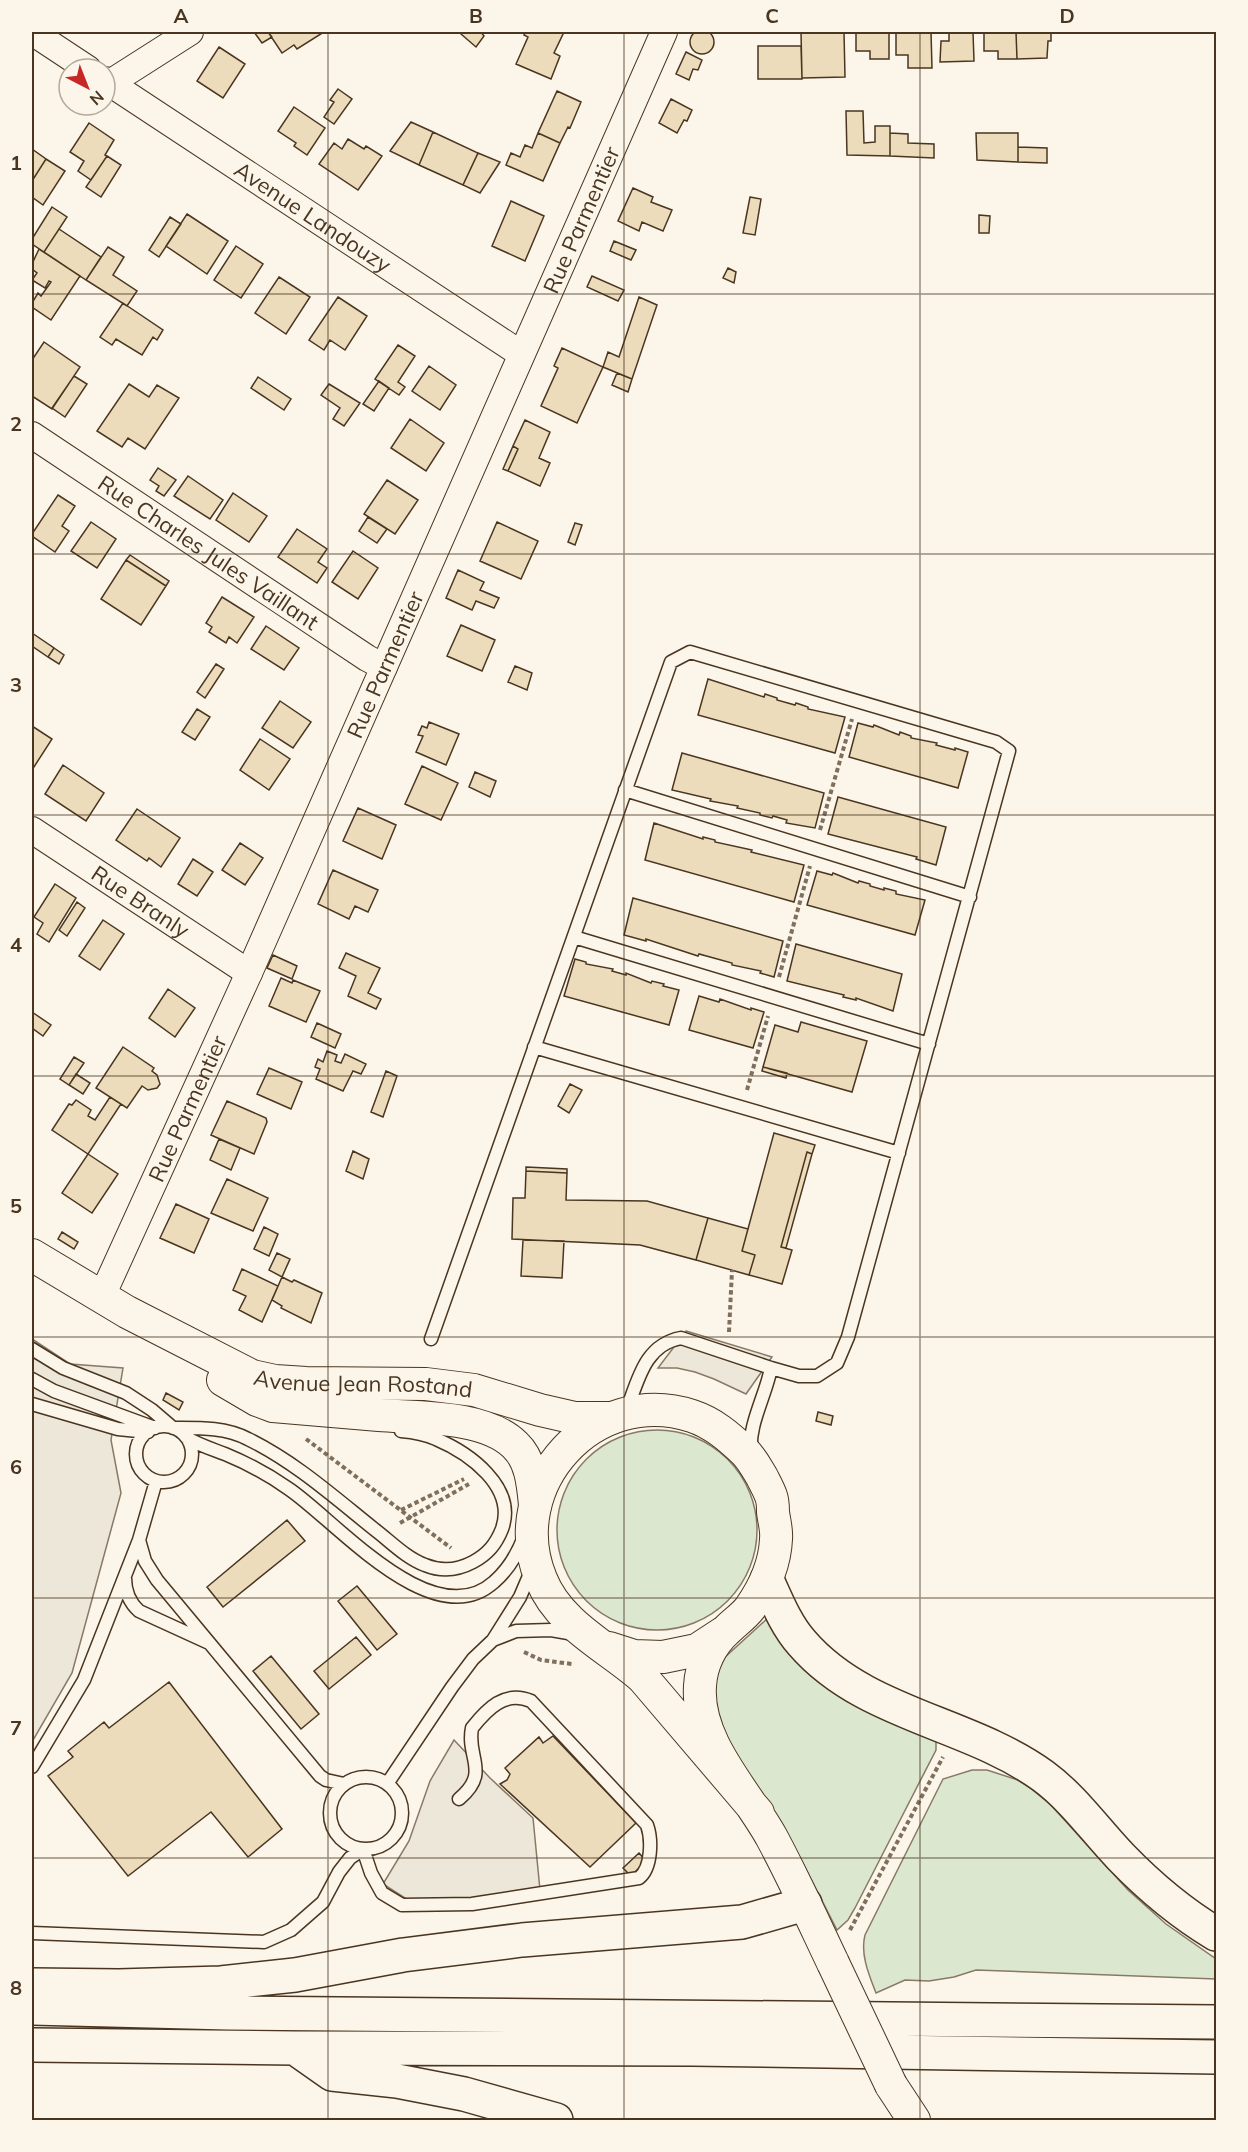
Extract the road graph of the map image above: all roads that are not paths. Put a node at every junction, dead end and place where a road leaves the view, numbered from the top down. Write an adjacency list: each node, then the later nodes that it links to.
1 (32, 32): 4 (street)
2 (190, 32): 5 (street)
3 (664, 32): 7 (street, Rue Parmentier)
4 (70, 57)
5 (117, 76)
6 (117, 89): 7 (street, Avenue Landouzy)
7 (521, 354): 9 (street, Rue Parmentier)
8 (32, 435): 9 (street, Rue Charles Jules Vaillant)
9 (384, 667): 14 (street, Rue Parmentier)
10 (625, 790): 12 (lane); 12 (lane); 13 (lane)
11 (32, 830): 14 (street, Rue Branly)
12 (970, 897): 15 (lane)
13 (574, 937): 15 (lane); 16 (lane)
14 (249, 973): 19 (street, Rue Parmentier)
15 (929, 1044): 17 (lane)
16 (534, 1047): 17 (lane); 20 (lane)
17 (899, 1153): 22 (lane)
18 (32, 1255): 19 (street, Avenue Jean Rostand)
19 (115, 1304): 25 (street, Avenue Jean Rostand); 26 (street, Avenue Jean Rostand)
20 (431, 1339)
21 (32, 1349): 27 (lane)
22 (771, 1368): 26 (lane); 30 (lane)
23 (32, 1379): 28 (lane)
24 (32, 1404): 28 (lane)
25 (273, 1406): 27 (lane); 32 (street, Avenue Jean Rostand)
26 (618, 1416): 30 (street, Avenue Jean Rostand); 32 (street)
27 (173, 1428): 28 (lane); 29 (lane)
28 (152, 1430): 31 (lane)
29 (187, 1438): 31 (lane); 32 (lane)
30 (752, 1459): 36 (street)
31 (156, 1481): 33 (lane)
32 (535, 1505): 34 (street)
33 (139, 1540): 35 (lane); 40 (lane)
34 (536, 1560): 38 (lane); 39 (street)
35 (125, 1574): 40 (lane); 41 (lane)
36 (767, 1580): 37 (street); 49 (highway)
37 (723, 1633): 39 (street); 45 (street)
38 (493, 1640): 39 (lane); 42 (lane)
39 (594, 1640): 45 (street)
40 (210, 1644): 43 (lane)
41 (32, 1767)
42 (387, 1784): 43 (lane); 46 (lane)
43 (344, 1785): 46 (lane)
44 (459, 1799): 46 (lane)
45 (758, 1813): 47 (street)
46 (363, 1849): 48 (lane)
47 (805, 1904): 50 (highway); 56 (street, bridge)
48 (32, 1933)
49 (1216, 1934)
50 (32, 1985)
51 (32, 2008): 52 (highway)
52 (1216, 2022)
53 (32, 2045): 54 (highway)
54 (295, 2048): 55 (highway); 57 (highway)
55 (1216, 2057)
56 (891, 2085): 58 (street); 59 (street)
57 (556, 2121)
58 (893, 2121)
59 (914, 2121)

